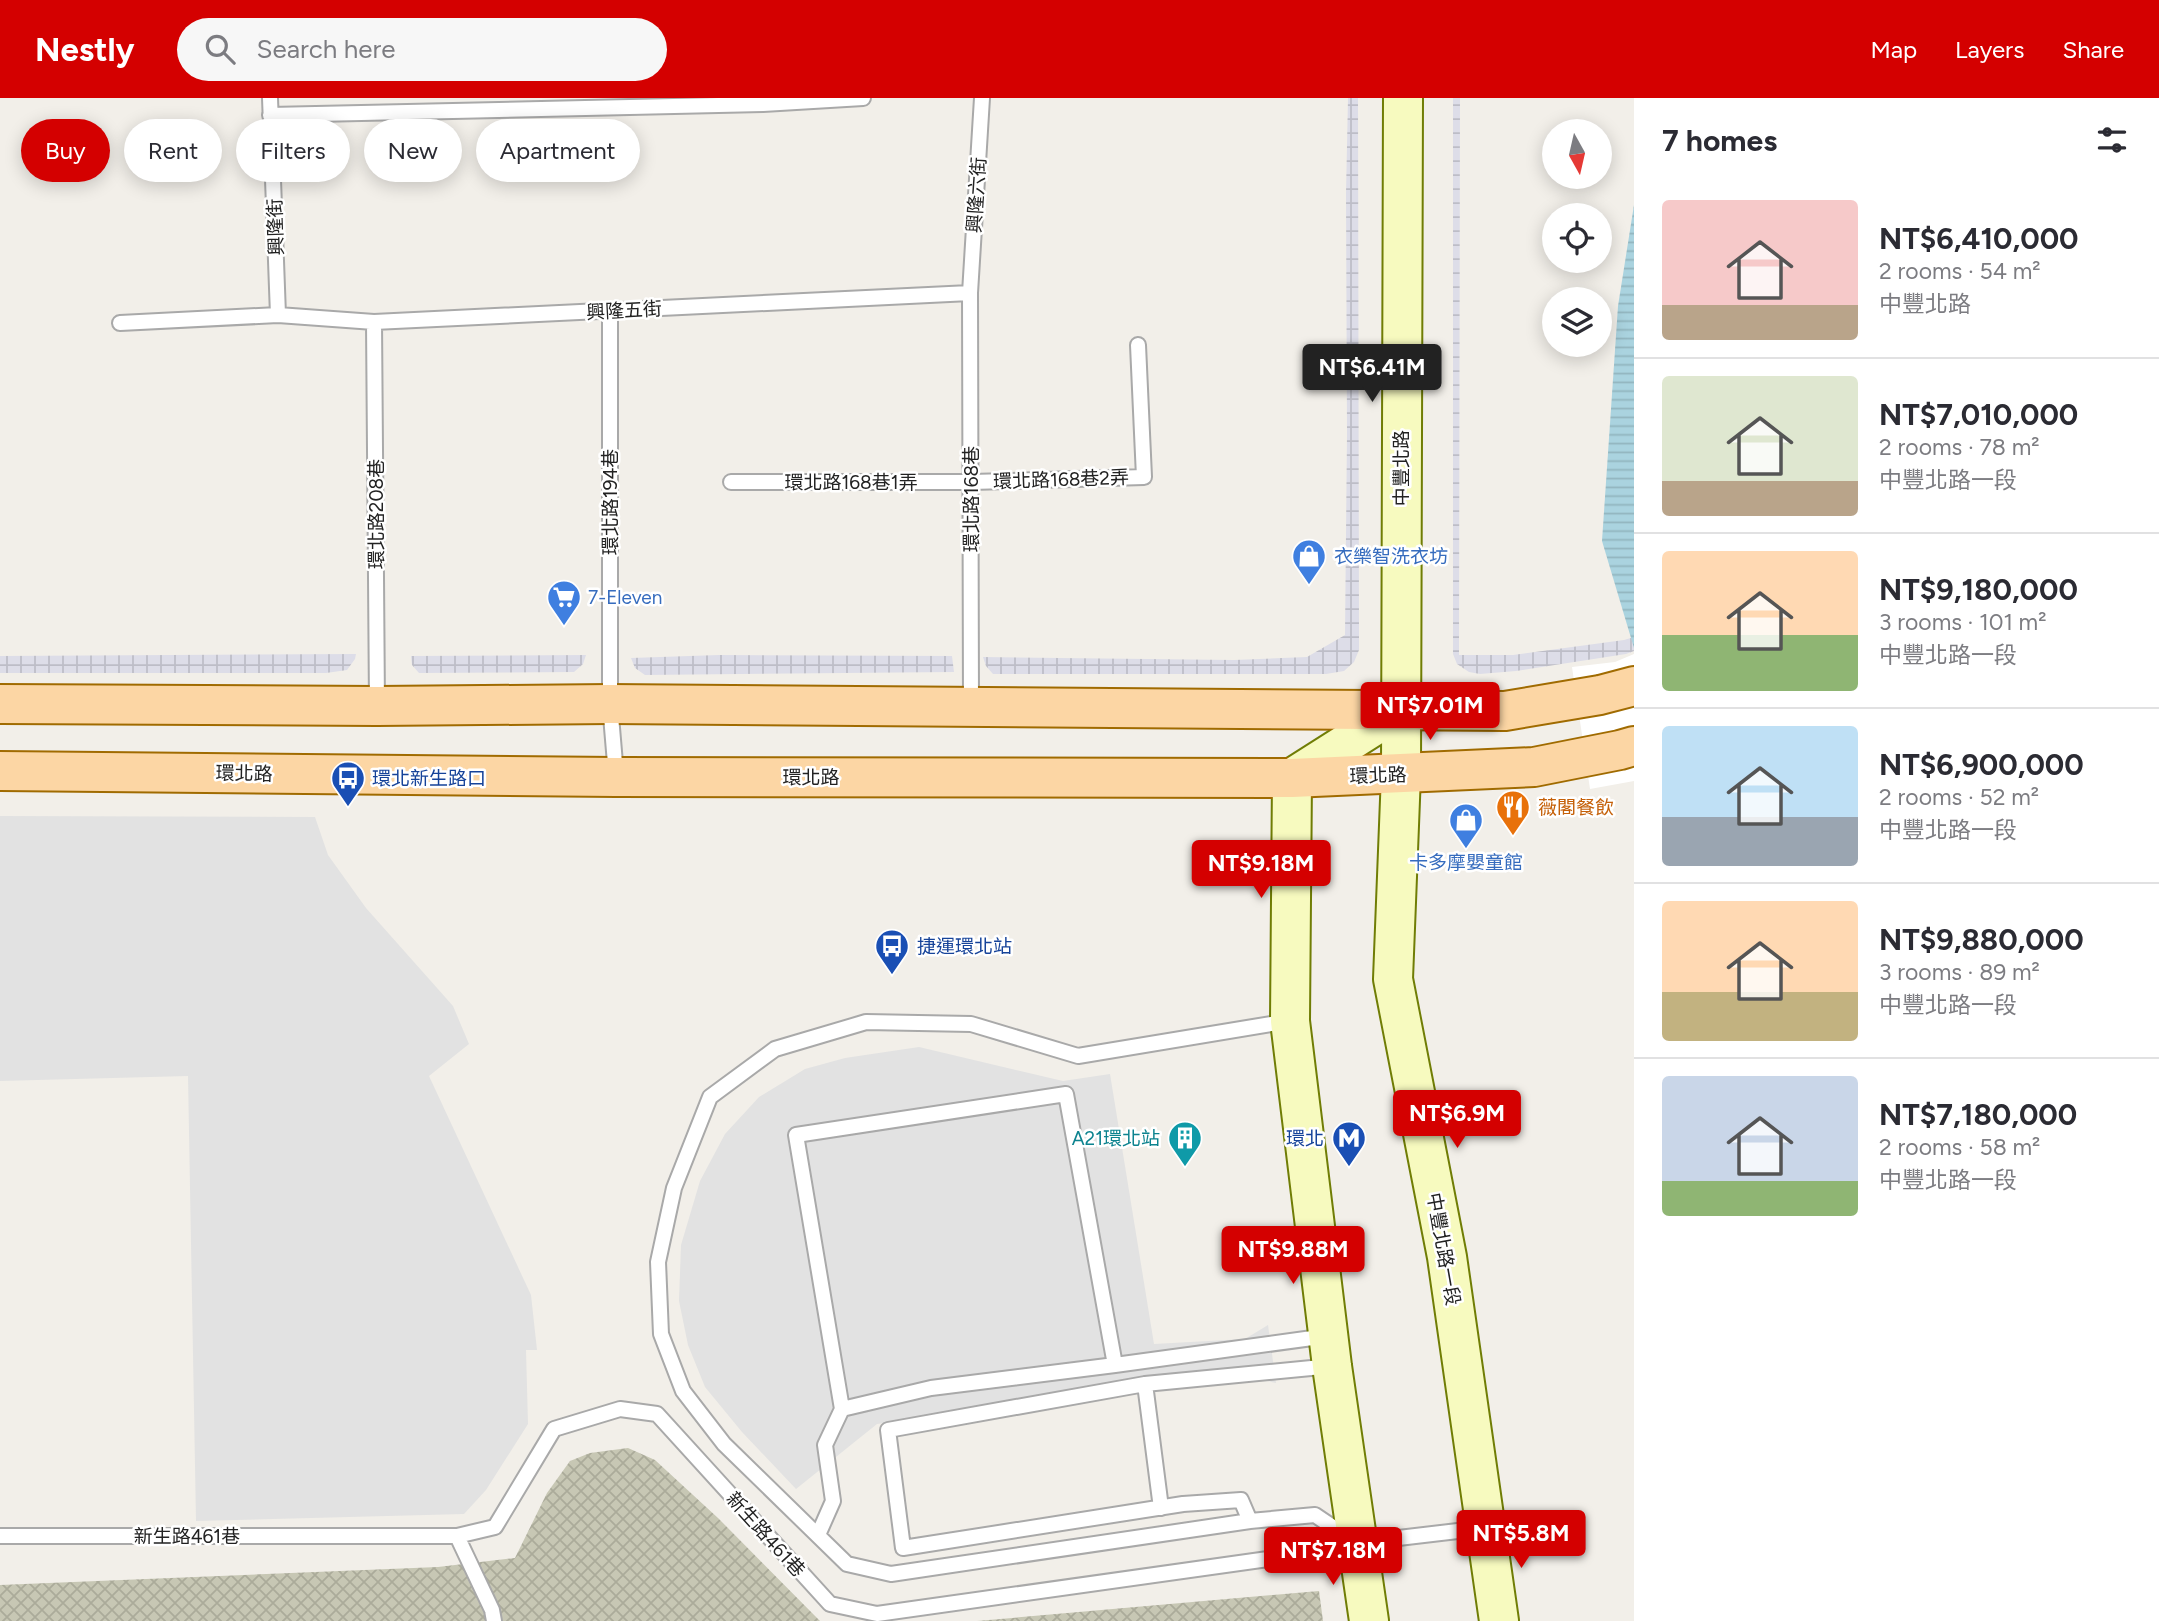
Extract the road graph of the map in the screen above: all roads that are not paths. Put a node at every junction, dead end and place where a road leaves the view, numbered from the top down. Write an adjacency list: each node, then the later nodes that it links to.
1 (270, 98): 5 (lane, 興隆街)
2 (863, 98): 5 (lane)
3 (982, 98): 6 (lane, 興隆六街)
4 (1403, 98): 19 (main road, 中豐北路)
5 (270, 114): 8 (lane, 興隆街)
6 (970, 293): 7 (lane, 興隆五街); 13 (lane, 環北路168巷)
7 (610, 311): 9 (lane, 興隆五街); 16 (lane, 環北路194巷)
8 (278, 315): 9 (lane, 興隆五街); 10 (lane, 興隆五街)
9 (374, 321): 17 (lane, 環北路208巷)
10 (120, 323)
11 (1138, 345): 13 (lane, 環北路168巷2弄)
12 (731, 482): 13 (lane, 環北路168巷1弄)
13 (971, 482): 18 (lane, 環北路168巷)
14 (1617, 691): 19 (main road)
15 (0, 704): 17 (main road)
16 (610, 704): 17 (main road); 18 (main road); 23 (lane, 環北路194巷)
17 (377, 706)
18 (971, 706): 19 (main road)
19 (1399, 710): 22 (main road, 中豐北路一段); 24 (main road)
20 (1627, 748): 22 (main road, 環北路)
21 (0, 771): 23 (main road, 環北路)
22 (1401, 774): 24 (main road, 環北路); 32 (main road, 中豐北路一段)
23 (616, 776): 24 (main road, 環北路)
24 (1292, 778): 25 (main road)
25 (1290, 1021): 26 (main road); 33 (lane)
26 (1331, 1350): 27 (lane); 28 (lane); 36 (main road)
27 (1115, 1366): 29 (lane); 29 (lane)
28 (1145, 1384): 30 (lane); 30 (lane)
29 (842, 1409): 33 (lane)
30 (1161, 1508): 31 (lane)
31 (1250, 1521): 33 (lane); 36 (lane)
32 (1484, 1528): 36 (lane, 新生路461巷); 39 (main road, 中豐北路一段)
33 (818, 1535)
34 (0, 1536): 35 (lane, 新生路461巷)
35 (457, 1536): 36 (lane, 新生路461巷); 37 (lane)
36 (1356, 1543): 38 (main road)
37 (494, 1621)
38 (1369, 1621)
39 (1499, 1621)

